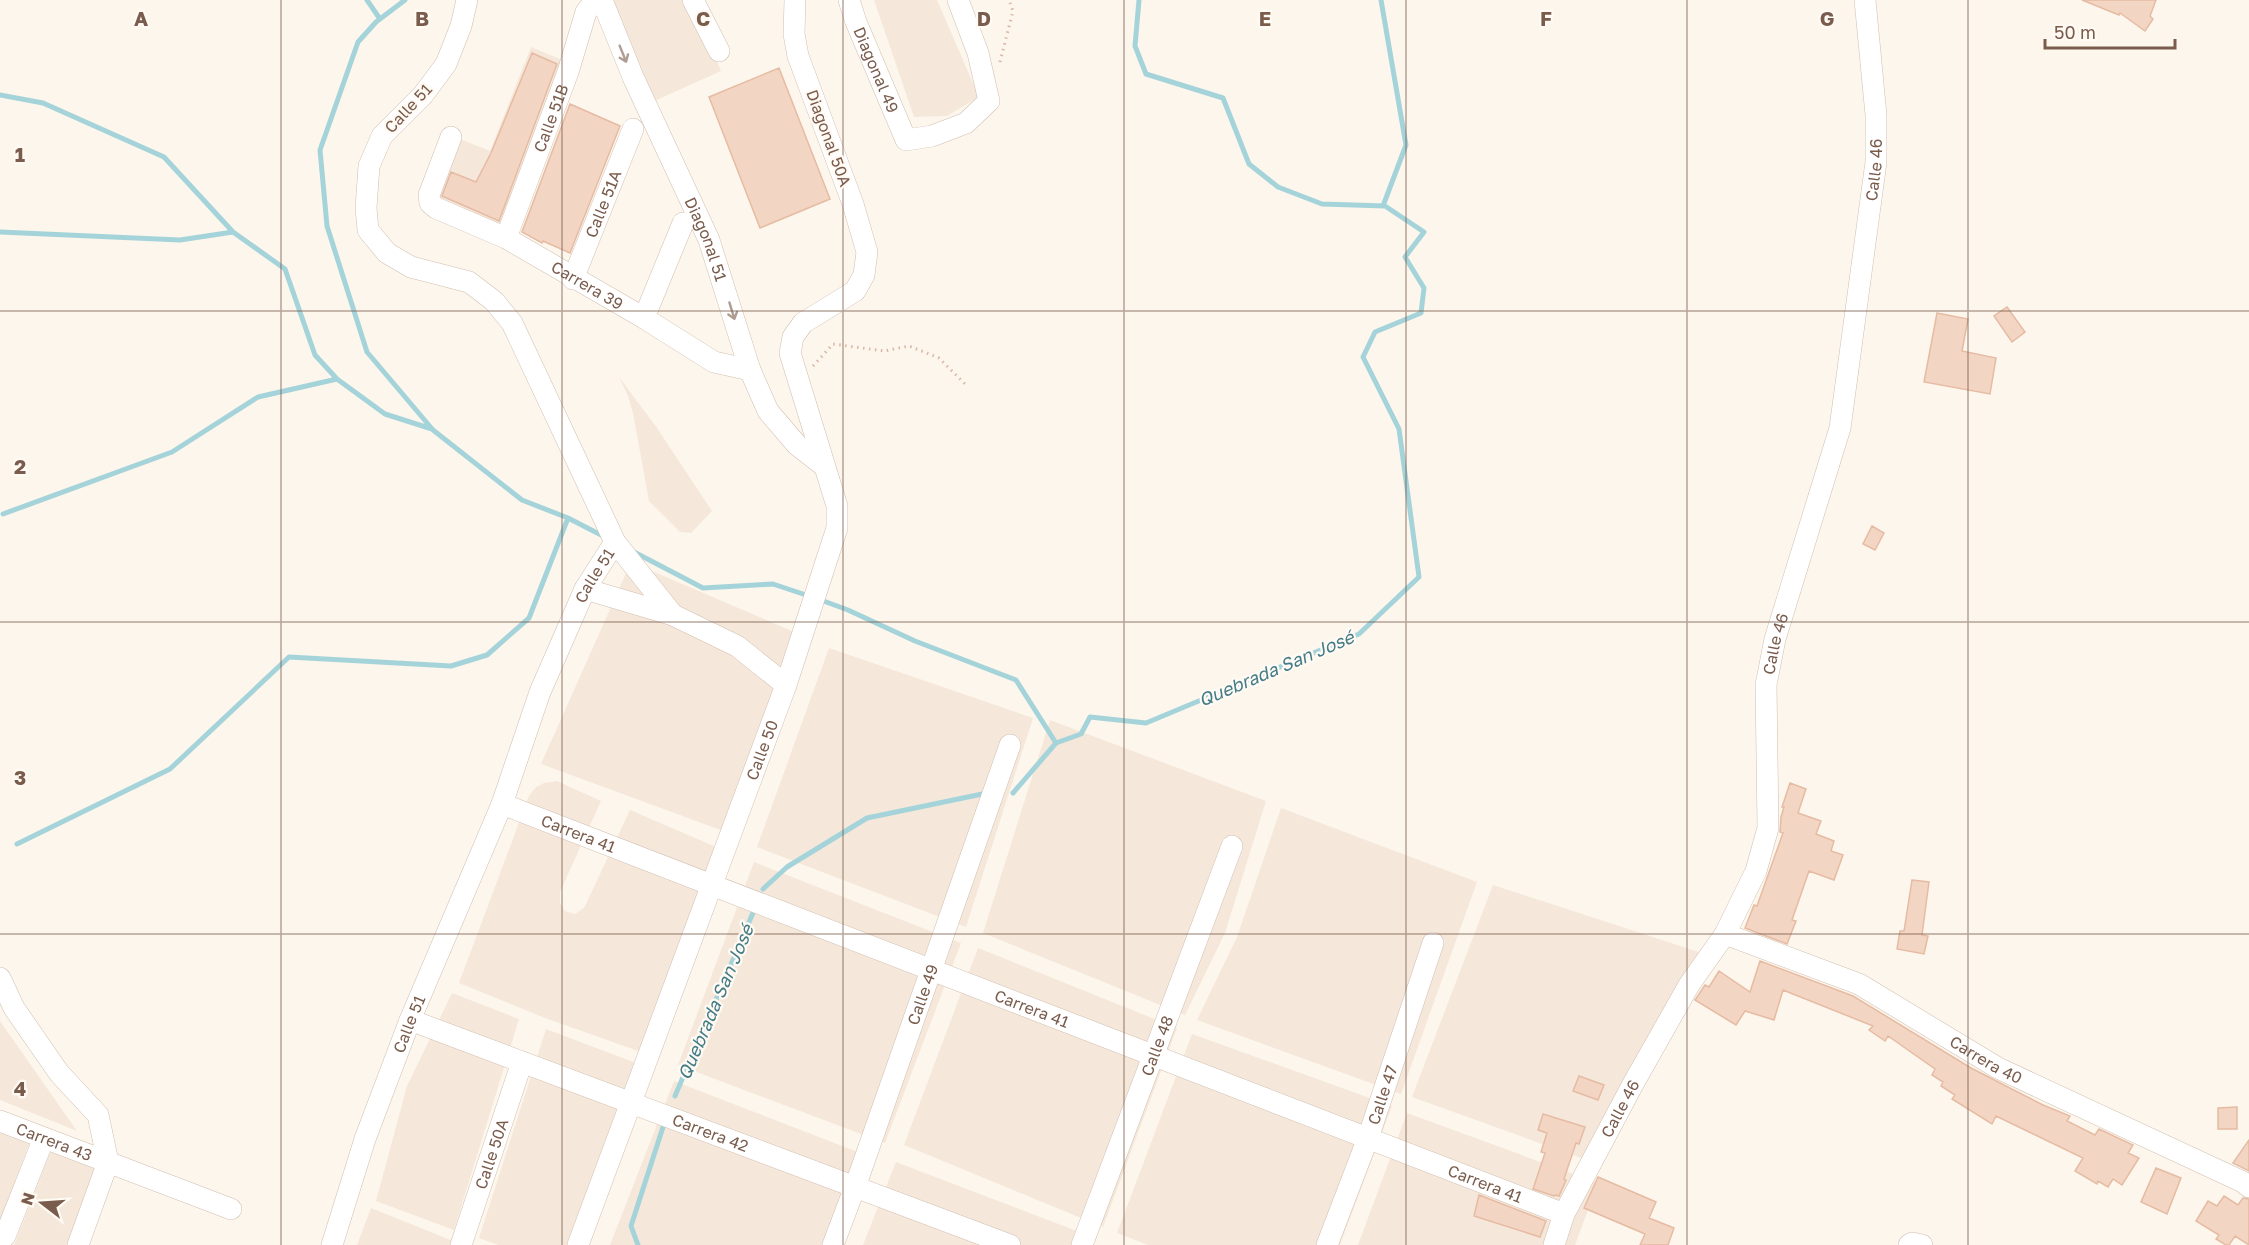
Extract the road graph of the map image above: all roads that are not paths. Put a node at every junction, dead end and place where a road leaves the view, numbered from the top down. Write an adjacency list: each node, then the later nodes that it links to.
1 (467, 0): 19 (street, Calle 51)
2 (596, 0): 13 (street, Calle 51B)
3 (602, 0): 17 (street, Diagonal 51, one-way to 17)
4 (693, 0): 9 (street)
5 (795, 0): 14 (street, Diagonal 50A)
6 (849, 0): 7 (street, Diagonal 49)
7 (958, 0)
8 (1865, 0): 27 (street, Calle 46)
9 (719, 51)
10 (633, 129): 15 (street, Calle 51A)
11 (452, 137): 13 (street, Carrera 39)
12 (683, 223): 16 (street)
13 (506, 238): 15 (street, Carrera 39)
14 (864, 275): 18 (street, Calle 50)
15 (573, 279): 16 (street, Carrera 39)
16 (644, 318): 17 (street, Carrera 39)
17 (750, 370): 18 (street, Diagonal 51)
18 (824, 466): 22 (street, Calle 50)
19 (615, 542): 20 (street, Calle 51); 21 (street)
20 (585, 589): 21 (street); 24 (street, Calle 51)
21 (673, 615): 22 (street)
22 (786, 685): 26 (street, Calle 50)
23 (1010, 745): 29 (street, Calle 49)
24 (502, 804): 26 (street, Carrera 41); 32 (street, Calle 51)
25 (1232, 846): 33 (street, Calle 48)
26 (712, 885): 29 (street, Carrera 41); 35 (street, Calle 50)
27 (1725, 934): 41 (street, Carrera 40); 43 (street, Calle 46)
28 (1433, 943): 38 (street, Calle 47)
29 (931, 969): 33 (street, Carrera 41); 40 (street, Calle 49)
30 (0, 978): 31 (street)
31 (7, 1006): 39 (street)
32 (410, 1020): 34 (street, Carrera 42); 45 (street, Calle 51)
33 (1154, 1055): 38 (street, Carrera 41); 51 (street, Calle 48)
34 (522, 1062): 35 (street, Carrera 42); 47 (street, Calle 50A)
35 (632, 1103): 40 (street, Carrera 42); 48 (street, Calle 50)
36 (0, 1121): 37 (street, Carrera 43)
37 (44, 1138): 39 (street, Carrera 43); 44 (street)
38 (1368, 1138): 43 (street, Carrera 41); 52 (street, Calle 47)
39 (108, 1162): 42 (street, Carrera 43); 46 (street)
40 (855, 1187): 49 (street, Calle 49); 50 (street, Carrera 42)
41 (2249, 1187)
42 (231, 1209)
43 (1564, 1214): 53 (street, Calle 46)
44 (0, 1234)
45 (336, 1244)
46 (78, 1245)
47 (461, 1245)
48 (578, 1245)
49 (833, 1245)
50 (1010, 1245)
51 (1082, 1245)
52 (1327, 1245)
53 (1554, 1245)
54 (1909, 1245): 55 (street)
55 (1922, 1245)

